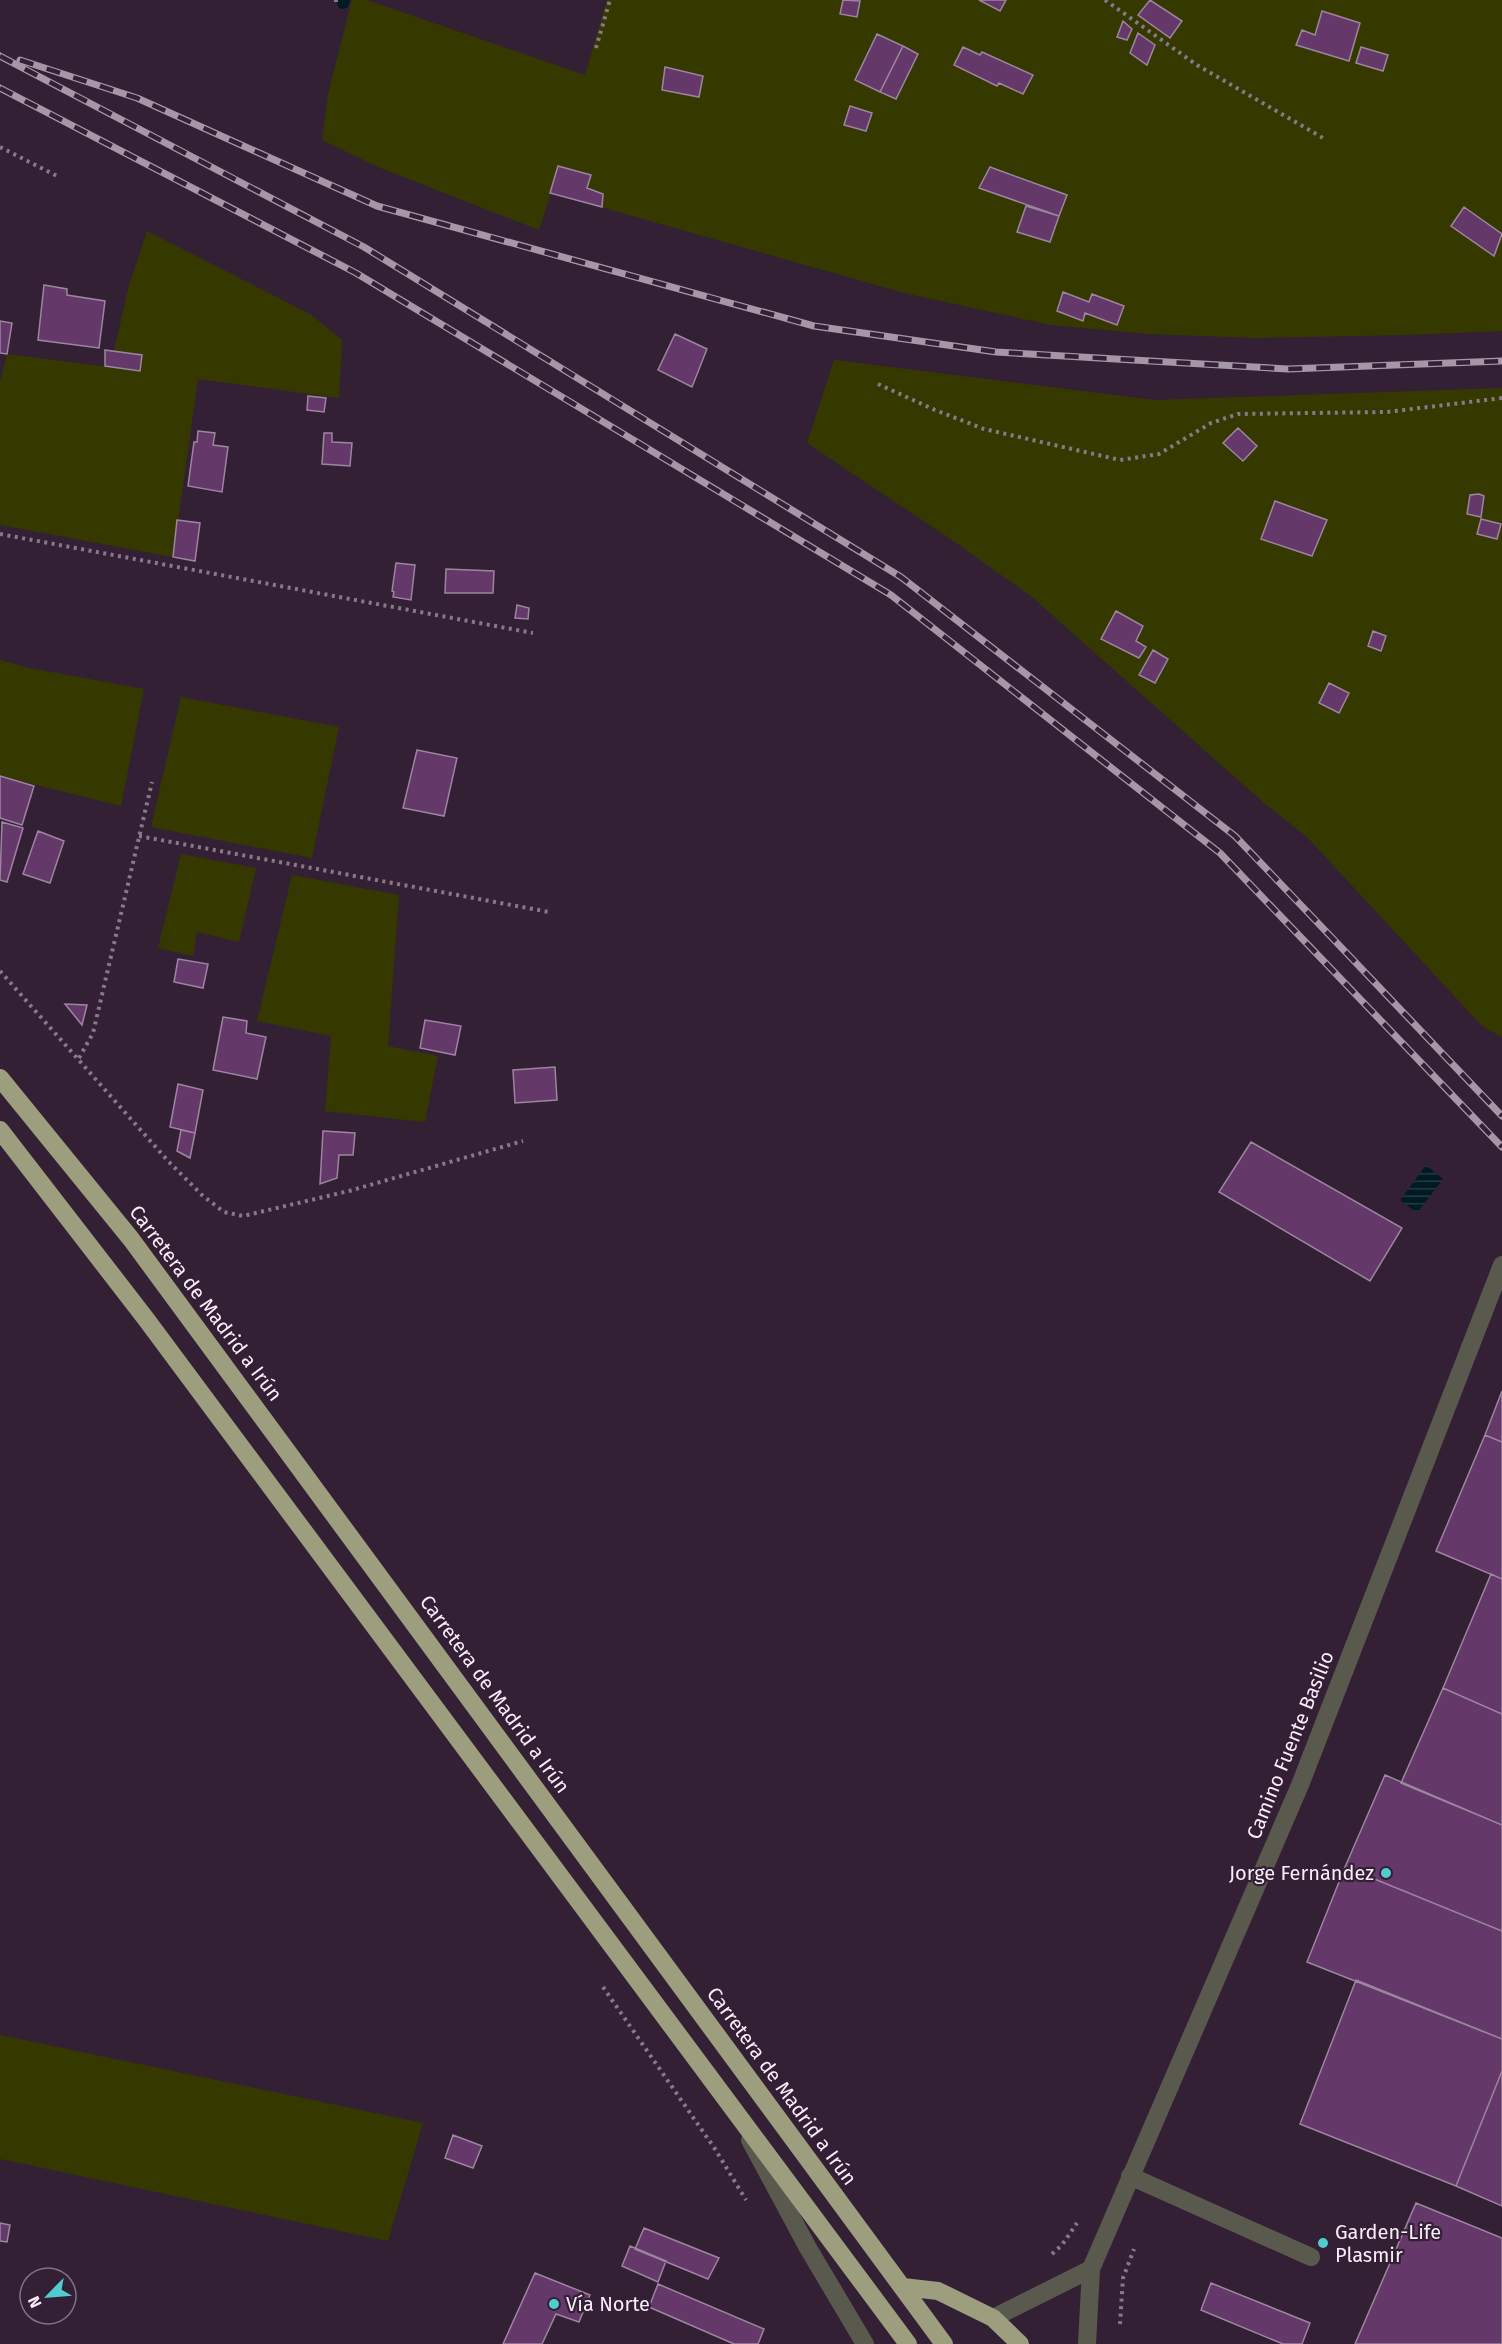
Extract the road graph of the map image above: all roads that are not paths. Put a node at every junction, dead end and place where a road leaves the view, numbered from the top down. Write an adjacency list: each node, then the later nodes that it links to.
1 (0, 1078): 8 (highway, Carretera de Madrid a Irún)
2 (0, 1130): 4 (highway)
3 (1502, 1264): 5 (street, Camino Fuente Basilio)
4 (729, 2102): 10 (street); 11 (highway)
5 (1130, 2176): 6 (street); 7 (street, Camino Fuente Basilio)
6 (1311, 2257)
7 (1090, 2269): 9 (street); 14 (street, Camino Fuente Basilio)
8 (903, 2287): 9 (highway); 12 (highway, Carretera de Madrid a Irún)
9 (993, 2318): 13 (highway)
10 (865, 2344)
11 (908, 2344)
12 (944, 2344)
13 (1020, 2344)
14 (1088, 2344)

